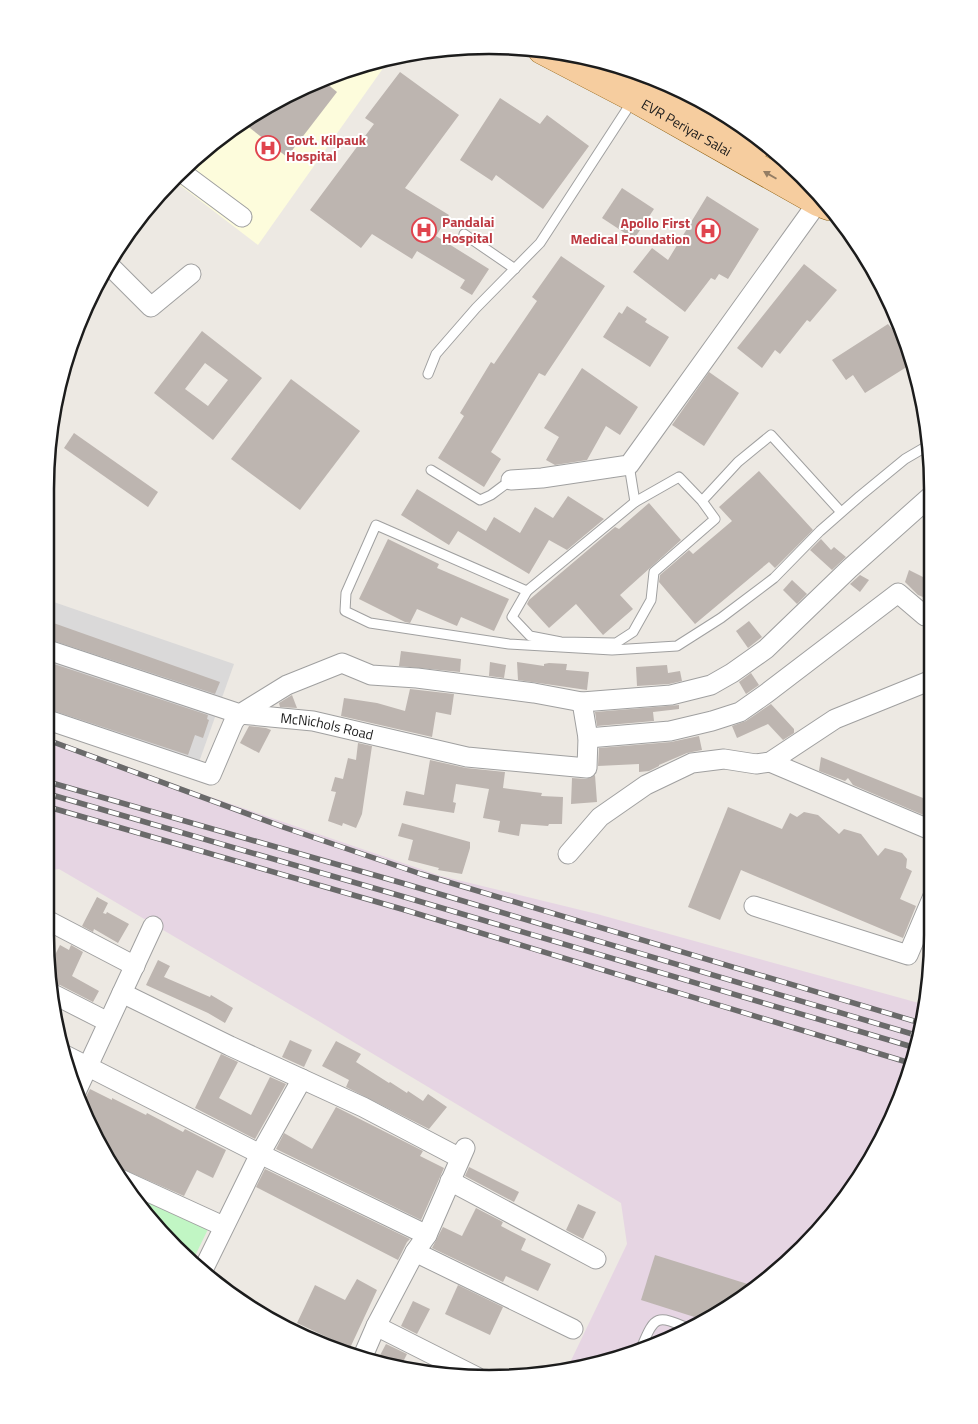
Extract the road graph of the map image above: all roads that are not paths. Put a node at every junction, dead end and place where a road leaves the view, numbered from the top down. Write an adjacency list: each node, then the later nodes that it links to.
1 (560, 60): 2 (main road, EVR Periyar Salai)
2 (634, 98): 4 (main road, EVR Periyar Salai, one-way to 2); 9 (lane)
3 (187, 176): 6 (street)
4 (812, 197)
5 (821, 208): 13 (street)
6 (242, 217)
7 (464, 234): 9 (lane)
8 (113, 269): 10 (street)
9 (515, 269): 11 (lane)
10 (191, 274)
11 (428, 374)
12 (922, 449): 19 (lane)
13 (630, 465): 15 (street); 17 (lane)
14 (432, 470): 15 (lane)
15 (511, 480)
16 (702, 501): 17 (lane); 19 (lane); 20 (lane)
17 (635, 502): 20 (lane)
18 (924, 502): 24 (street)
19 (841, 512): 20 (lane)
20 (527, 591)
21 (924, 616): 27 (street)
22 (54, 652): 25 (street)
23 (924, 683): 28 (street)
24 (582, 702): 25 (street); 27 (street, McNichols Road)
25 (240, 714): 26 (street); 27 (street, McNichols Road)
26 (54, 722)
27 (588, 738)
28 (770, 762): 29 (street); 30 (street)
29 (924, 827)
30 (568, 854)
31 (754, 906): 32 (street)
32 (924, 918)
33 (54, 924): 35 (street)
34 (152, 926): 35 (street)
35 (135, 966): 36 (street)
36 (122, 993): 38 (street); 41 (street)
37 (58, 996): 38 (street)
38 (108, 1022): 40 (street)
39 (72, 1058): 40 (street)
40 (88, 1066): 42 (street); 43 (street)
41 (302, 1079): 43 (street); 44 (street)
42 (80, 1083)
43 (260, 1154): 46 (street); 47 (street)
44 (450, 1180): 47 (street); 49 (street)
45 (133, 1185): 46 (street)
46 (223, 1226): 50 (street)
47 (427, 1235): 48 (street)
48 (415, 1252): 52 (street); 53 (street)
49 (596, 1259)
50 (205, 1265)
51 (681, 1325): 54 (lane)
52 (376, 1326): 55 (street); 56 (street)
53 (572, 1329)
54 (644, 1341)
55 (366, 1352)
56 (461, 1369)

